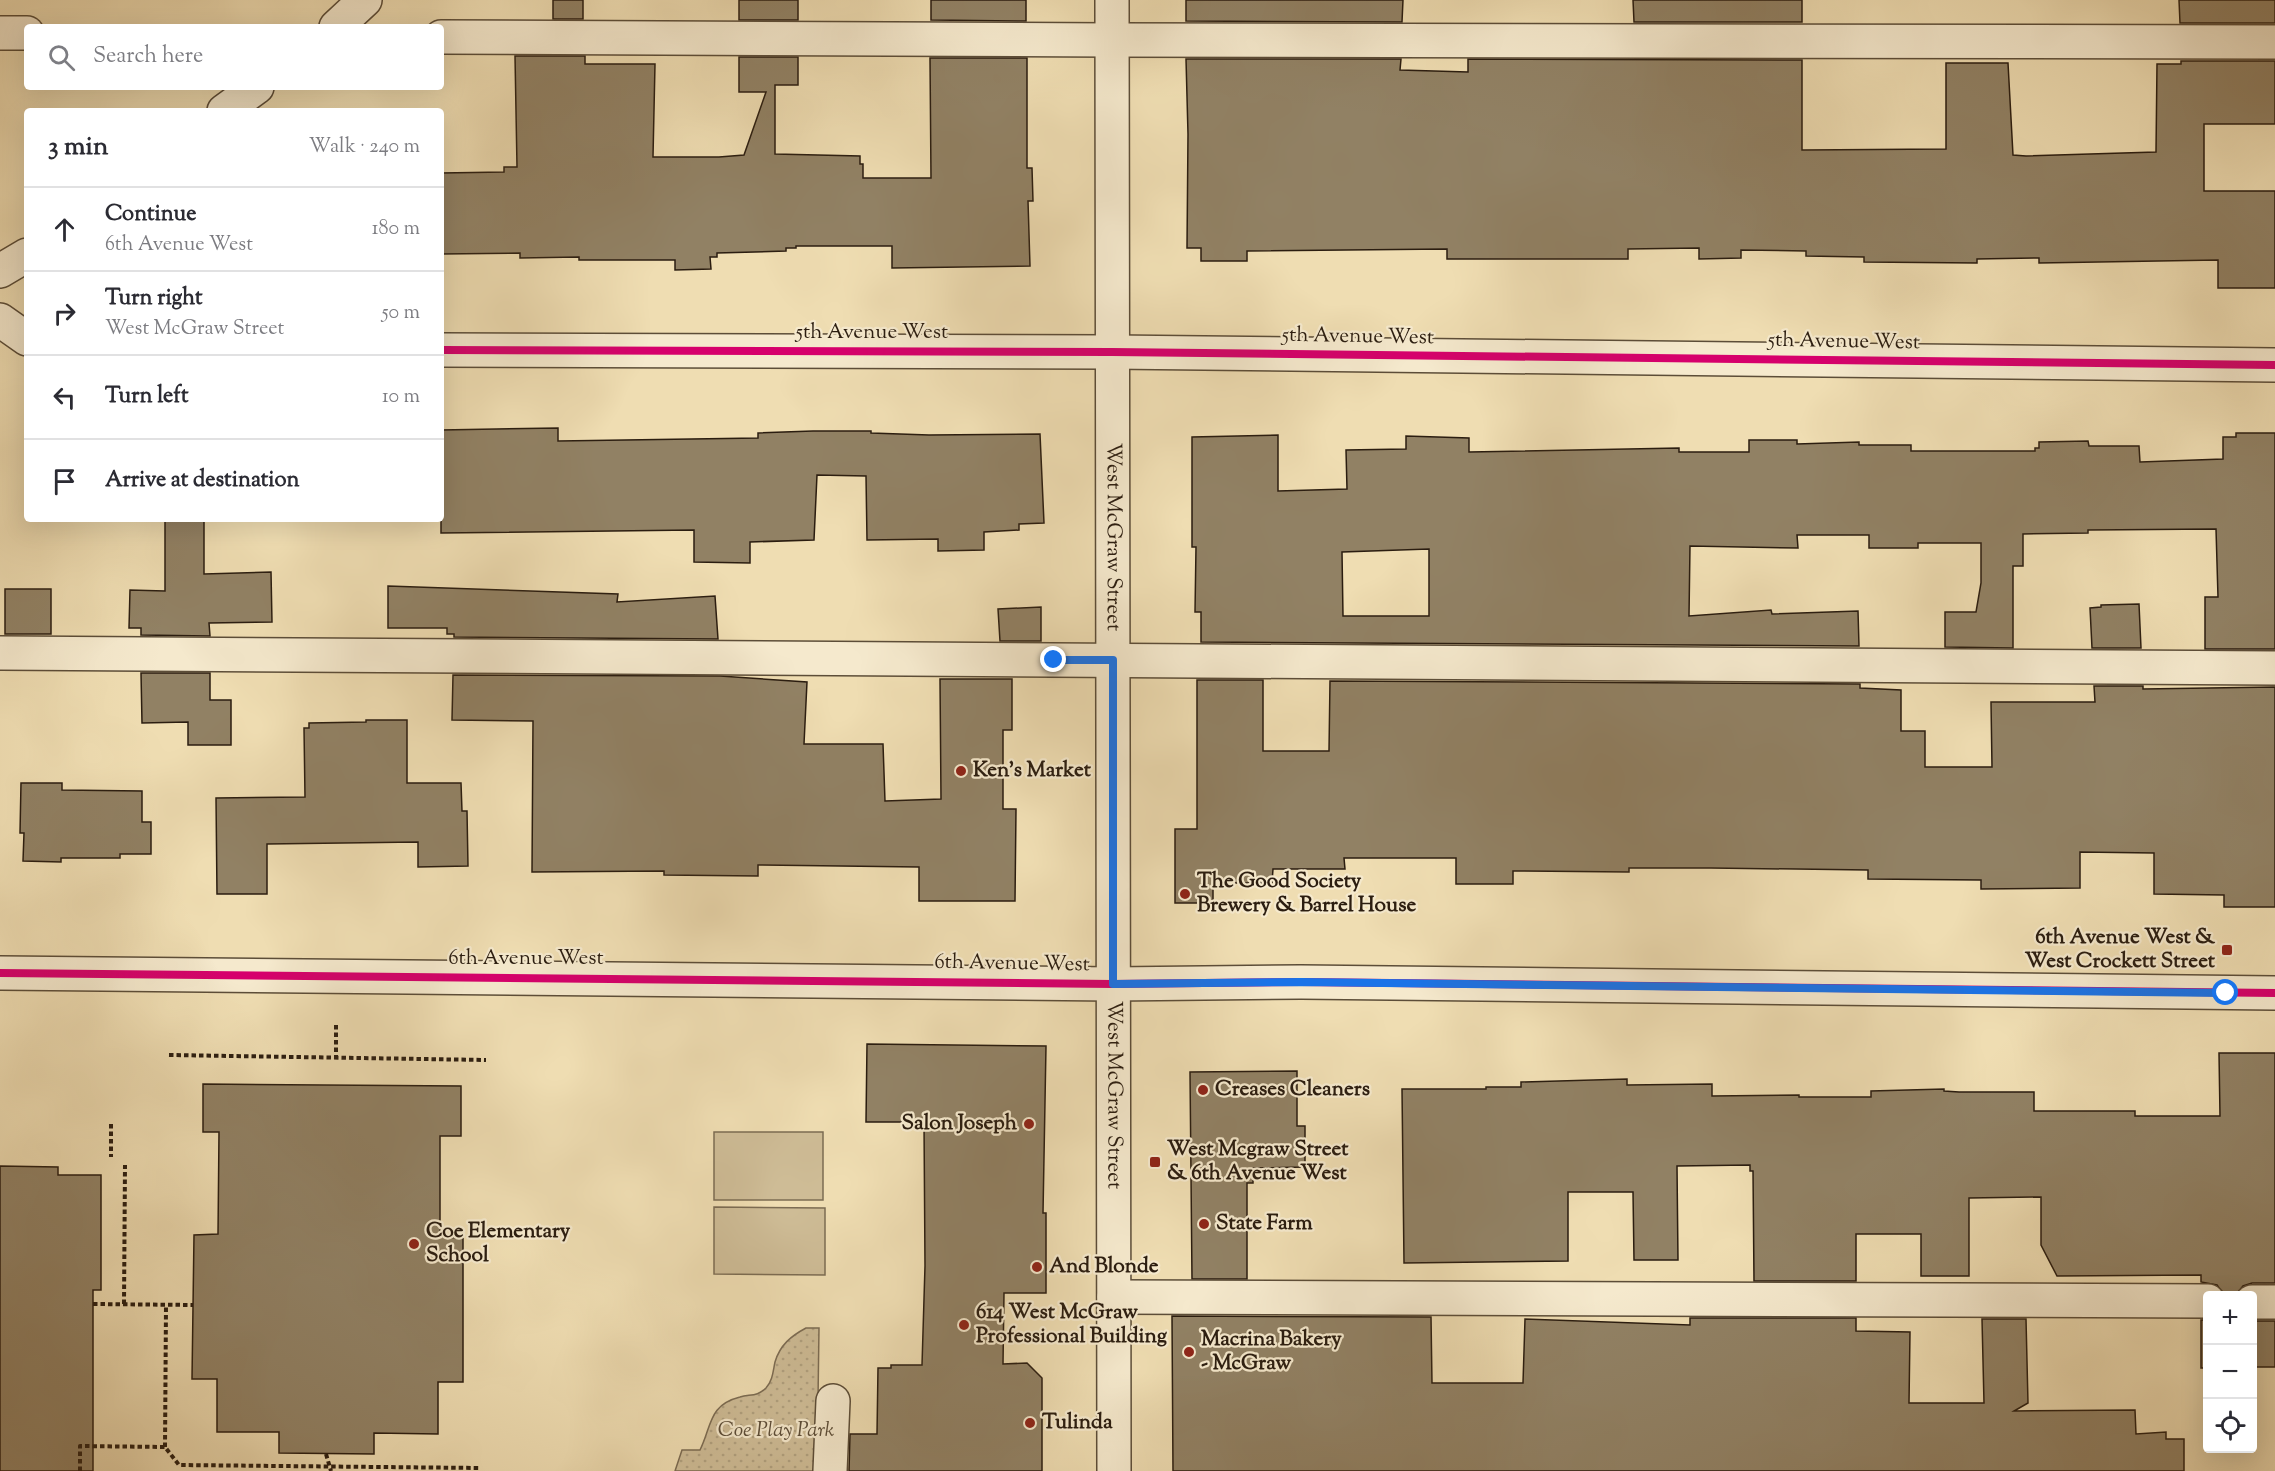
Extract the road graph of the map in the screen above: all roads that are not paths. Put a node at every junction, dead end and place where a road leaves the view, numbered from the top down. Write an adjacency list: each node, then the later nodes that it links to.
1 (365, 0): 3 (street)
2 (1112, 0): 7 (street, West McGraw Street)
3 (339, 24)
4 (0, 33): 5 (street)
5 (24, 33)
6 (444, 37): 7 (street)
7 (1112, 40): 8 (street); 16 (street, West McGraw Street)
8 (2275, 42)
9 (252, 90): 10 (street)
10 (228, 108)
11 (24, 257): 12 (street)
12 (0, 271)
13 (0, 320): 14 (street)
14 (24, 337)
15 (444, 350): 16 (street, 5th Avenue West)
16 (1112, 352): 17 (street, 5th Avenue West); 19 (street, West McGraw Street)
17 (2275, 365)
18 (0, 653): 19 (street)
19 (1113, 660): 20 (street); 22 (street, West McGraw Street)
20 (2275, 668)
21 (0, 973): 22 (street, 6th Avenue West)
22 (1113, 984): 23 (street, 6th Avenue West); 24 (street, West McGraw Street)
23 (2275, 993)
24 (1114, 1297): 25 (street); 30 (street, West McGraw Street)
25 (2203, 1301)
26 (2257, 1302): 27 (street)
27 (2275, 1302)
28 (833, 1401): 29 (street)
29 (830, 1471)
30 (1114, 1471)

